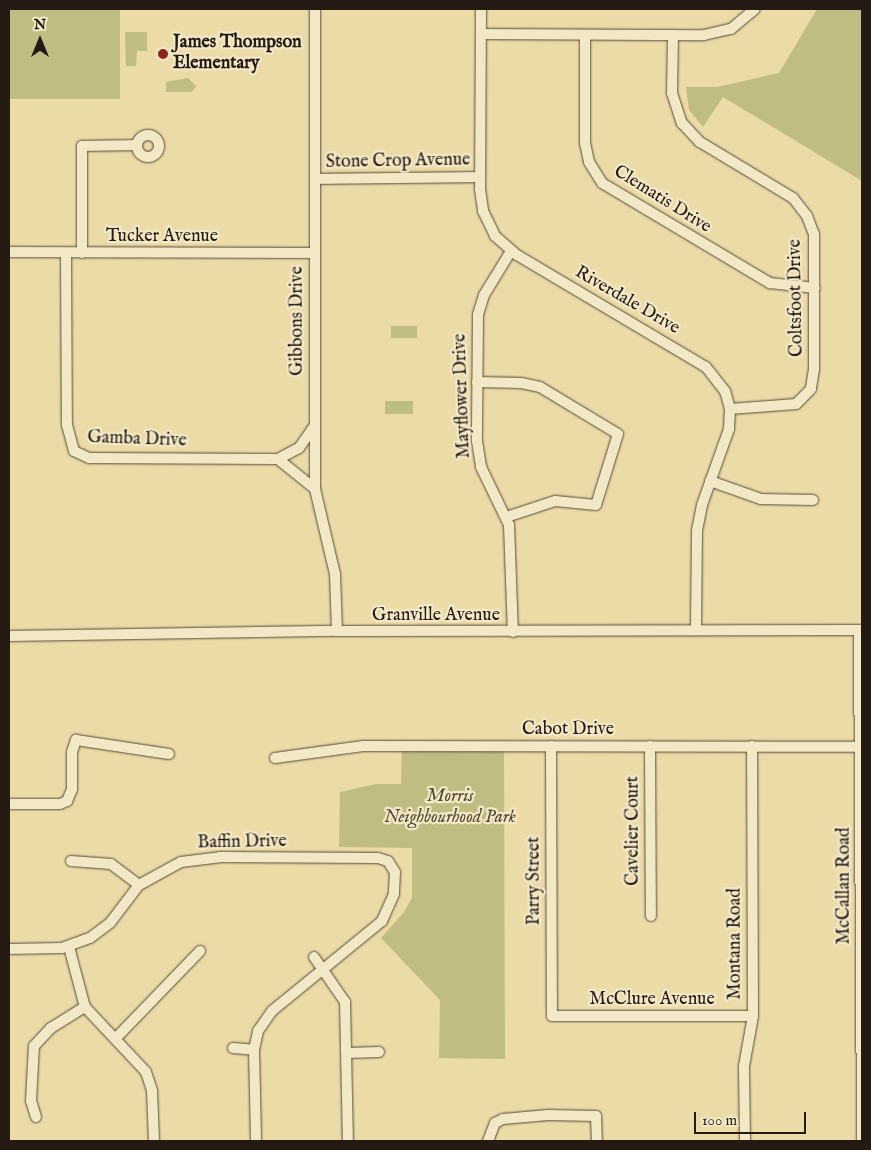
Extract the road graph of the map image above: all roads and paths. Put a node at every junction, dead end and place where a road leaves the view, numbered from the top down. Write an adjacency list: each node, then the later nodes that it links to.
1 (315, 9): 9 (street, Gibbons Drive)
2 (481, 9): 4 (street, Riverdale Drive)
3 (755, 9): 6 (street)
4 (481, 34): 5 (street); 8 (street, Riverdale Drive)
5 (585, 35): 6 (street); 15 (street, Clematis Drive)
6 (673, 35): 15 (street, Coltsfoot Drive)
7 (138, 146): 13 (street)
8 (480, 177): 9 (street, Stone Crop Avenue); 10 (street, Riverdale Drive)
9 (316, 179): 14 (street, Gibbons Drive)
10 (510, 251): 16 (street, Mayflower Drive); 17 (street, Riverdale Drive)
11 (9, 252): 12 (street, Tucker Avenue)
12 (66, 253): 13 (street, Tucker Avenue); 19 (street, Gamba Drive)
13 (82, 253): 14 (street, Tucker Avenue)
14 (315, 253): 18 (street, Gibbons Drive)
15 (815, 288): 17 (street, Coltsfoot Drive)
16 (477, 382): 23 (street, Mayflower Drive); 23 (street)
17 (730, 409): 20 (street, Riverdale Drive)
18 (316, 424): 19 (street, Gamba Drive); 21 (street, Gibbons Drive)
19 (278, 459): 21 (street)
20 (710, 480): 22 (street); 24 (street, Riverdale Drive)
21 (315, 489): 26 (street, Gibbons Drive)
22 (813, 500)
23 (506, 517): 27 (street, Mayflower Drive)
24 (696, 630): 25 (street, Granville Avenue); 27 (street, Granville Avenue)
25 (861, 630): 32 (street, McCallan Road)
26 (337, 631): 27 (street, Granville Avenue); 28 (street, Granville Avenue)
27 (513, 632)
28 (9, 636)
29 (551, 746): 30 (street, Cabot Drive); 34 (street, Cabot Drive); 45 (street, Parry Street)
30 (650, 746): 31 (street, Cabot Drive); 38 (street, Cavelier Court)
31 (752, 746): 32 (street, Cabot Drive); 46 (street, Montana Road)
32 (861, 747): 59 (street, McCallan Road)
33 (169, 754): 35 (street)
34 (275, 758)
35 (9, 804)
36 (72, 861): 37 (street)
37 (139, 885): 39 (street, Baffin Drive); 43 (street, Baffin Drive)
38 (651, 916)
39 (69, 947): 40 (street, Baffin Drive); 44 (street)
40 (9, 949)
41 (200, 951): 47 (street)
42 (314, 957): 43 (street)
43 (323, 968): 49 (street); 51 (street)
44 (85, 1007): 47 (street); 52 (street)
45 (552, 1016): 46 (street, McClure Avenue)
46 (753, 1016): 58 (street, Montana Road)
47 (116, 1038): 53 (street)
48 (233, 1048): 49 (street)
49 (254, 1050): 54 (street)
50 (379, 1052): 51 (street)
51 (347, 1053): 55 (street)
52 (36, 1117)
53 (154, 1141)
54 (256, 1141)
55 (348, 1141)
56 (488, 1141): 57 (street)
57 (597, 1141)
58 (745, 1141)
59 (862, 1141)

